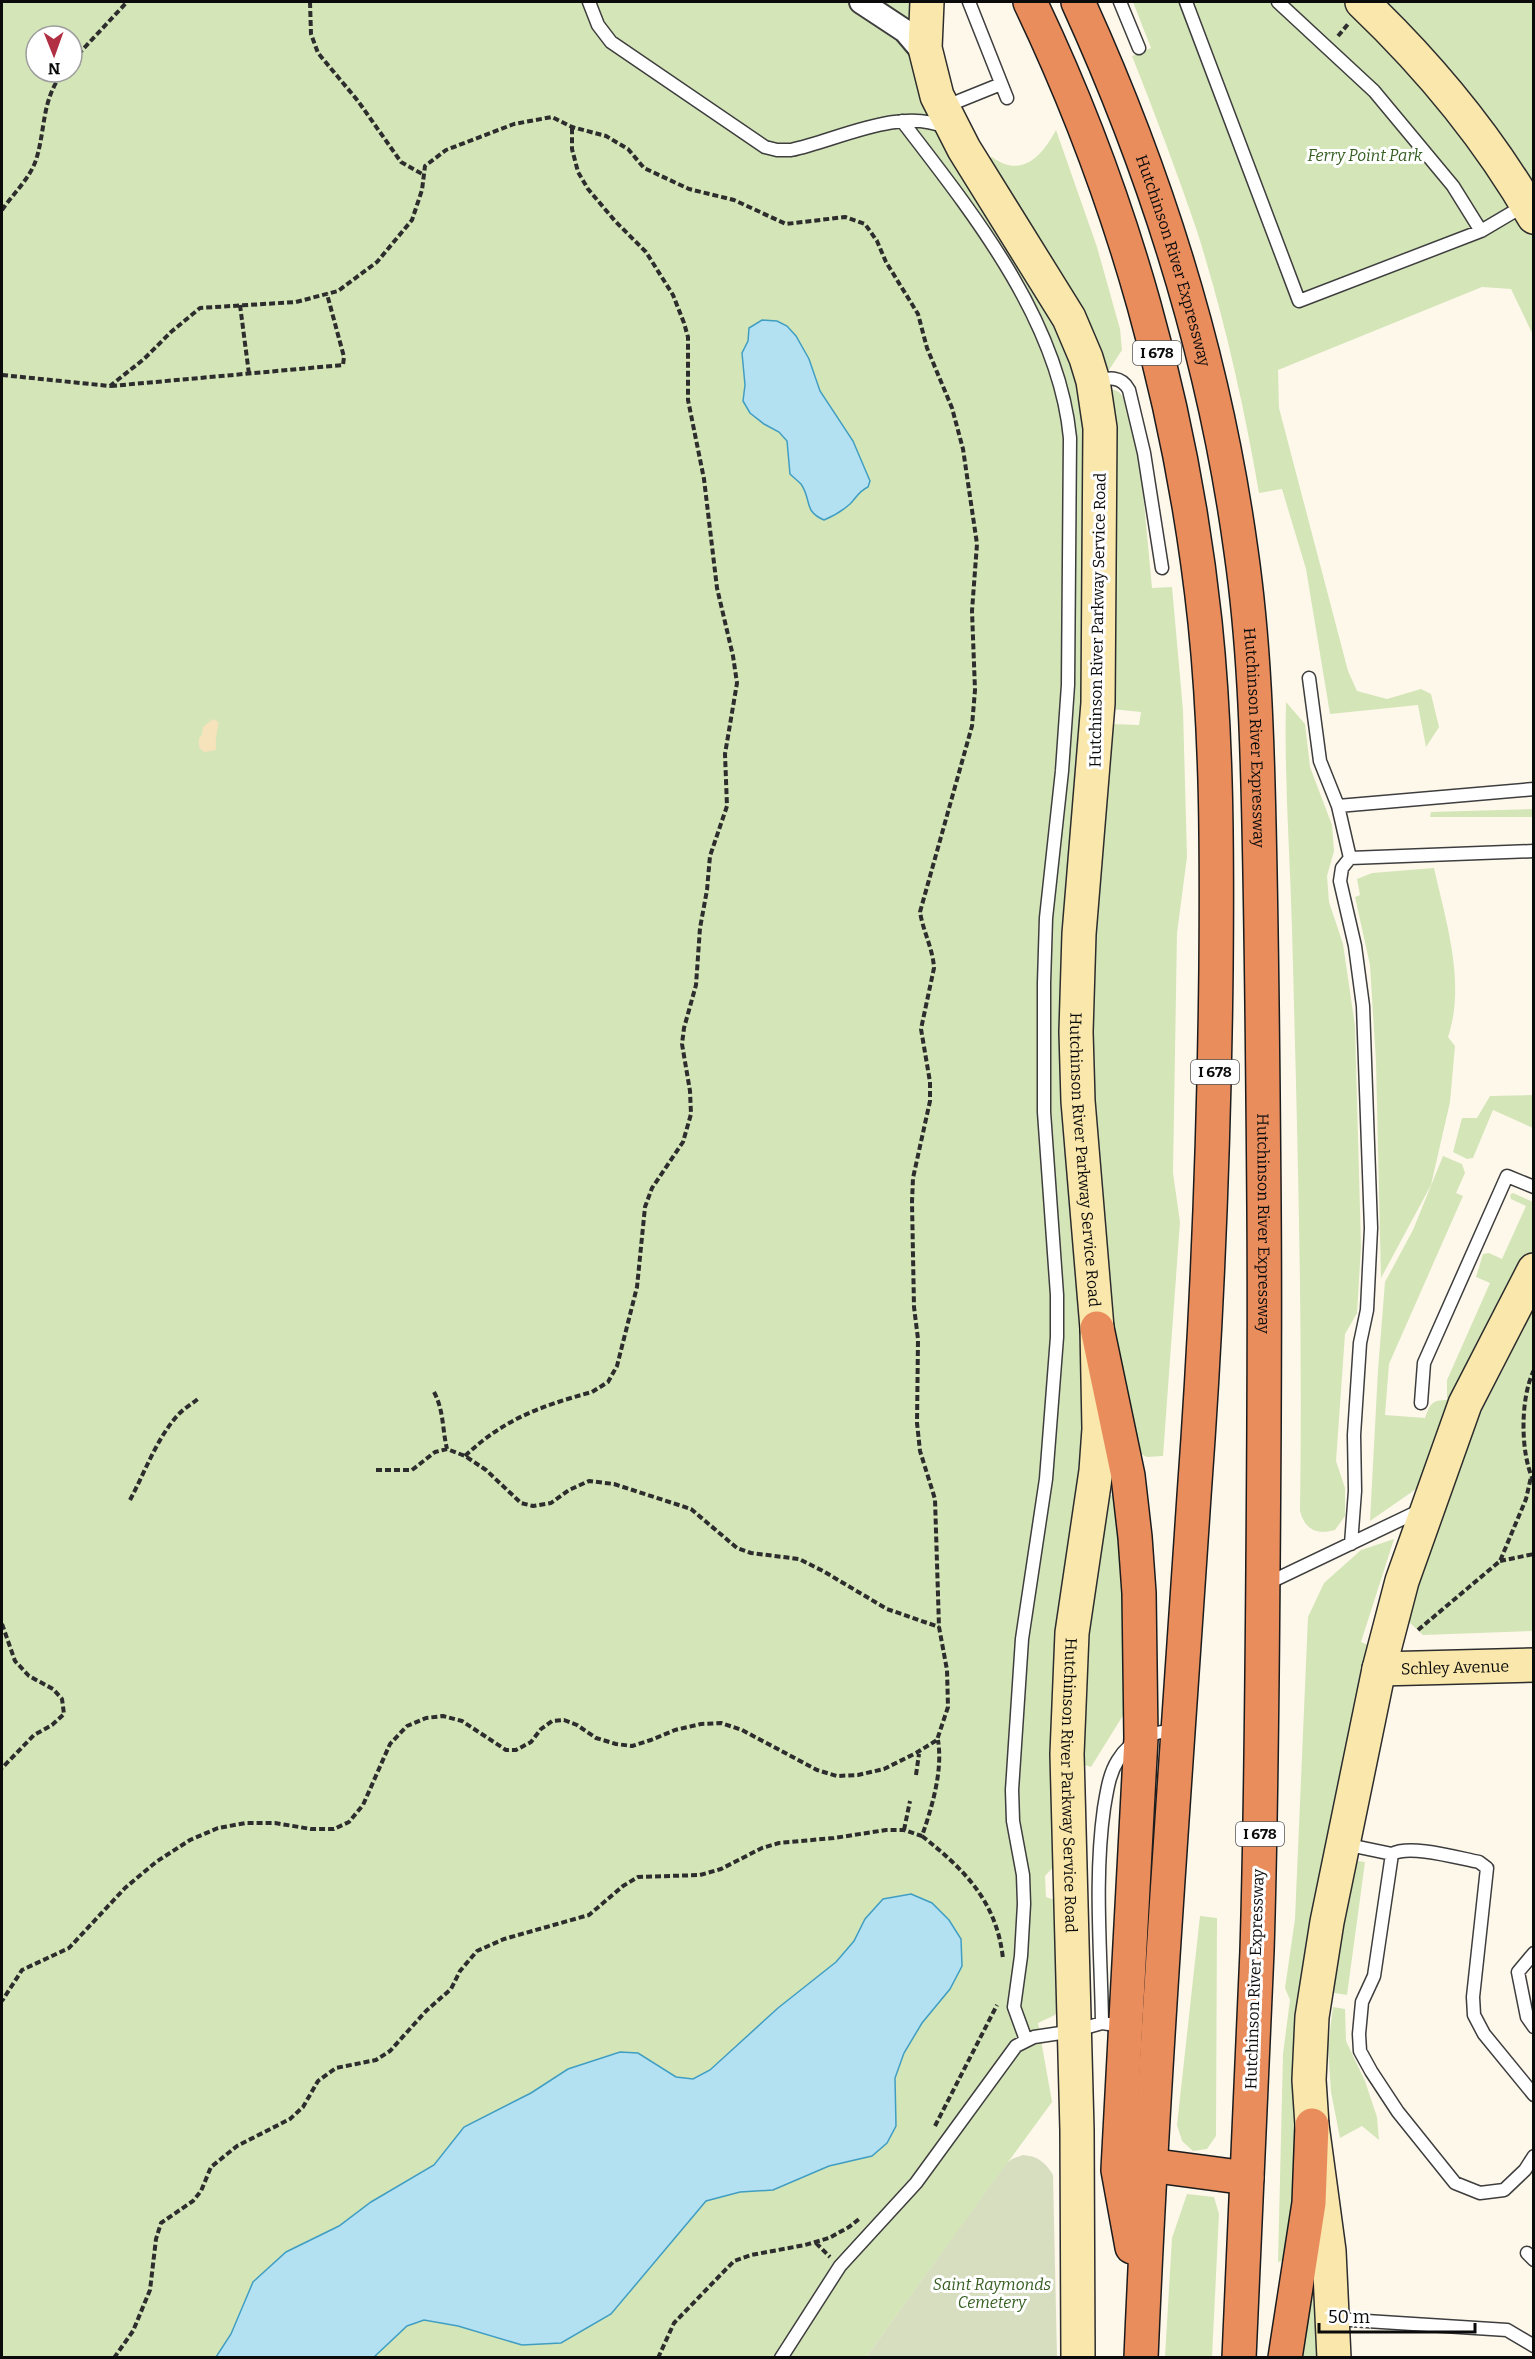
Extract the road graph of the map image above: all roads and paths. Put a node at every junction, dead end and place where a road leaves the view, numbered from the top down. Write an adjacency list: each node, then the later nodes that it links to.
1 (127, 2): 13 (path)
2 (310, 2): 22 (path)
3 (589, 2): 20 (lane)
4 (861, 2): 15 (street)
5 (927, 2): 15 (street, Hutchinson River Parkway Service Road)
6 (969, 2): 17 (lane)
7 (1030, 2): 60 (highway, I 678)
8 (1078, 2): 54 (highway, Hutchinson River Expressway / I 678)
9 (1120, 2): 14 (lane)
10 (1186, 2): 25 (lane)
11 (1278, 2): 25 (lane)
12 (1362, 2): 24 (street)
13 (84, 48)
14 (1139, 48)
15 (927, 57): 19 (street, Hutchinson River Parkway Service Road)
16 (56, 84): 23 (path)
17 (1001, 84): 18 (lane); 19 (lane)
18 (1007, 98)
19 (949, 120): 20 (lane); 30 (street, Hutchinson River Parkway Service Road)
20 (902, 121): 77 (lane)
21 (572, 127): 22 (path); 46 (path); 56 (path)
22 (424, 175): 26 (path)
23 (2, 210)
24 (1530, 211): 25 (lane)
25 (1481, 231)
26 (327, 294): 27 (path); 28 (path)
27 (240, 305): 28 (path); 31 (path)
28 (249, 374): 31 (path)
29 (2, 375): 31 (path)
30 (1093, 381): 32 (lane); 40 (street, Hutchinson River Parkway Service Road)
31 (110, 386)
32 (1162, 568)
33 (1309, 678): 35 (lane)
34 (1533, 789): 35 (lane)
35 (1338, 806): 37 (lane)
36 (1533, 851): 37 (lane)
37 (1350, 858): 51 (lane)
38 (1533, 1187): 44 (lane)
39 (1533, 1270): 50 (street)
40 (1098, 1328): 61 (highway); 75 (street, Hutchinson River Parkway Service Road)
41 (1533, 1370): 48 (path)
42 (434, 1392): 45 (path)
43 (199, 1398): 49 (path)
44 (1421, 1403)
45 (447, 1449): 46 (path); 47 (path)
46 (465, 1456): 56 (path)
47 (376, 1470)
48 (1532, 1480): 53 (path)
49 (130, 1500)
50 (1428, 1507): 51 (lane); 59 (street)
51 (1351, 1544): 54 (lane)
52 (1533, 1554): 53 (path)
53 (1500, 1561): 57 (path)
54 (1262, 1586): 83 (highway, Hutchinson River Expressway / I 678)
55 (2, 1624): 64 (path)
56 (939, 1627): 62 (path)
57 (1416, 1636)
58 (1533, 1665): 59 (street, Schley Avenue)
59 (1379, 1670): 69 (street)
60 (1179, 1730): 61 (lane); 75 (highway, I 678)
61 (1141, 1738): 75 (highway)
62 (938, 1740): 68 (path); 73 (path)
63 (919, 1754): 65 (path)
64 (2, 1768)
65 (915, 1774)
66 (910, 1801): 67 (path)
67 (904, 1830): 68 (path); 88 (path)
68 (922, 1836): 72 (path)
69 (1342, 1844): 70 (lane); 79 (street)
70 (1392, 1854): 78 (lane); 81 (lane)
71 (1533, 1953): 76 (lane)
72 (1004, 1962)
73 (2, 2001)
74 (998, 2002): 80 (path)
75 (1124, 2027): 77 (lane); 82 (highway, I 678); 85 (highway); 91 (street, Hutchinson River Parkway Service Road)
76 (1533, 2027)
77 (1026, 2040): 90 (lane)
78 (1533, 2095)
79 (1312, 2125): 86 (street); 94 (highway)
80 (933, 2131)
81 (1533, 2156)
82 (1149, 2166): 83 (highway); 85 (highway, I 678)
83 (1246, 2178): 93 (highway, Hutchinson River Expressway / I 678)
84 (859, 2218): 89 (path)
85 (1143, 2304): 92 (highway, I 678)
86 (1333, 2319): 87 (lane); 95 (street)
87 (1533, 2346)
88 (114, 2358)
89 (658, 2358)
90 (782, 2358)
91 (1077, 2358)
92 (1141, 2358)
93 (1239, 2358)
94 (1285, 2358)
95 (1334, 2358)

